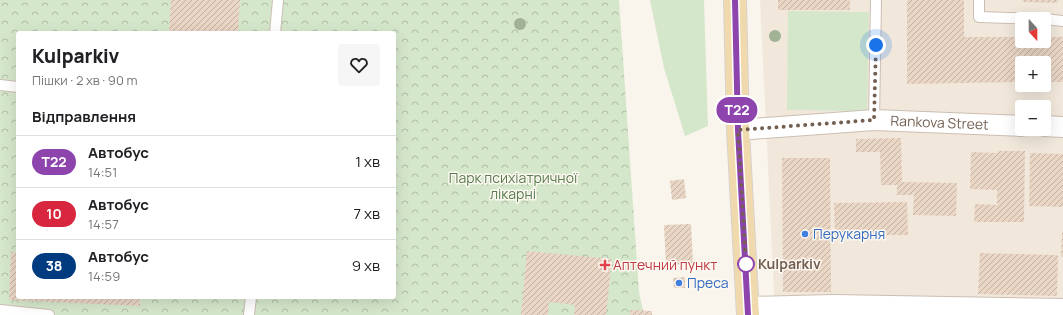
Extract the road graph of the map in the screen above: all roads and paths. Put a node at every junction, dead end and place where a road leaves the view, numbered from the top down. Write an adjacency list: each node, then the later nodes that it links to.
1 (278, 0): 8 (lane)
2 (735, 0): 15 (main road)
3 (876, 0): 11 (lane)
4 (979, 0): 5 (lane)
5 (1015, 18)
6 (1051, 20): 7 (lane)
7 (1063, 21)
8 (275, 31)
9 (0, 85): 10 (lane)
10 (16, 87)
11 (874, 120): 12 (street, Rankova Street); 15 (street, Rankova Street)
12 (1015, 126)
13 (1051, 126): 14 (street)
14 (1063, 127)
15 (738, 130): 19 (main road)
16 (251, 299): 21 (lane)
17 (1063, 309): 19 (street)
18 (0, 310): 20 (lane)
19 (748, 311)
20 (49, 315)
21 (249, 315)

